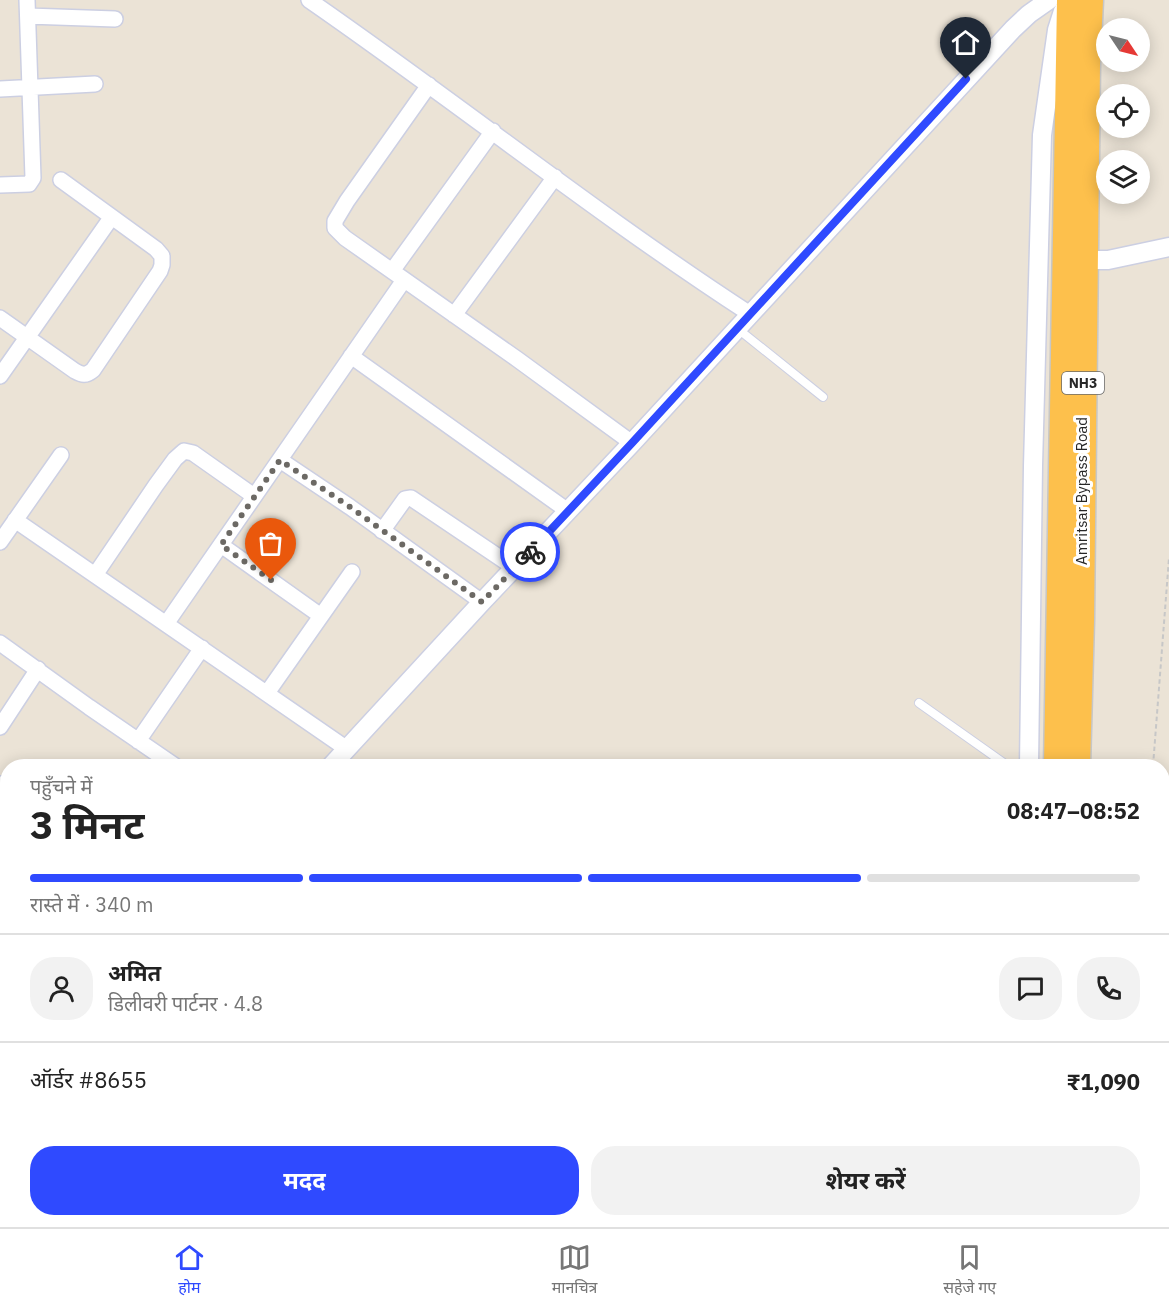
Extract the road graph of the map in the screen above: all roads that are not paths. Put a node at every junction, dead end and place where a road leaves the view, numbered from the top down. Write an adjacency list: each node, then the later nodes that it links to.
1 (27, 0): 6 (street)
2 (309, 0): 9 (street)
3 (1049, 0): 20 (street)
4 (1068, 0): 18 (highway, Amritsar Bypass Road / NH3); 54 (street)
5 (1091, 0): 18 (highway, Amritsar Bypass Road / NH3)
6 (28, 16): 7 (street); 10 (street)
7 (115, 19)
8 (95, 84): 10 (street)
9 (429, 85): 12 (street); 19 (street)
10 (29, 88): 11 (street); 15 (street)
11 (0, 89)
12 (492, 131): 13 (street); 19 (street)
13 (555, 177): 20 (street); 21 (street)
14 (61, 180): 16 (street)
15 (0, 185)
16 (111, 218): 24 (street); 24 (street)
17 (1169, 248): 18 (street)
18 (1075, 260): 55 (highway, Amritsar Bypass Road / NH3); 56 (highway, Amritsar Bypass Road / NH3)
19 (398, 276): 21 (street); 25 (street)
20 (750, 314): 23 (street)
21 (454, 315): 28 (street)
22 (0, 318): 24 (street)
23 (737, 328): 27 (lane); 28 (street)
24 (27, 337): 26 (street)
25 (351, 356): 30 (street); 32 (street)
26 (0, 376)
27 (823, 397)
28 (632, 443): 32 (street)
29 (61, 455): 33 (street)
30 (280, 460): 31 (street); 34 (street)
31 (254, 496): 36 (street); 39 (street)
32 (567, 511): 37 (street)
33 (15, 520): 35 (street); 39 (street)
34 (382, 531): 37 (street); 40 (street)
35 (0, 542)
36 (221, 545): 41 (street); 42 (street)
37 (515, 568): 40 (street)
38 (352, 572): 41 (street)
39 (95, 575): 42 (street)
40 (482, 602): 50 (street)
41 (321, 616): 46 (street)
42 (166, 624): 44 (street)
43 (0, 643): 45 (street)
44 (202, 648): 46 (street); 49 (street)
45 (38, 669): 48 (street); 49 (street)
46 (267, 693): 50 (street)
47 (919, 703): 53 (lane)
48 (0, 728)
49 (138, 741): 51 (street)
50 (347, 749): 52 (street)
51 (165, 759)
52 (338, 759)
53 (998, 759)
54 (1029, 759)
55 (1056, 759)
56 (1078, 759)

